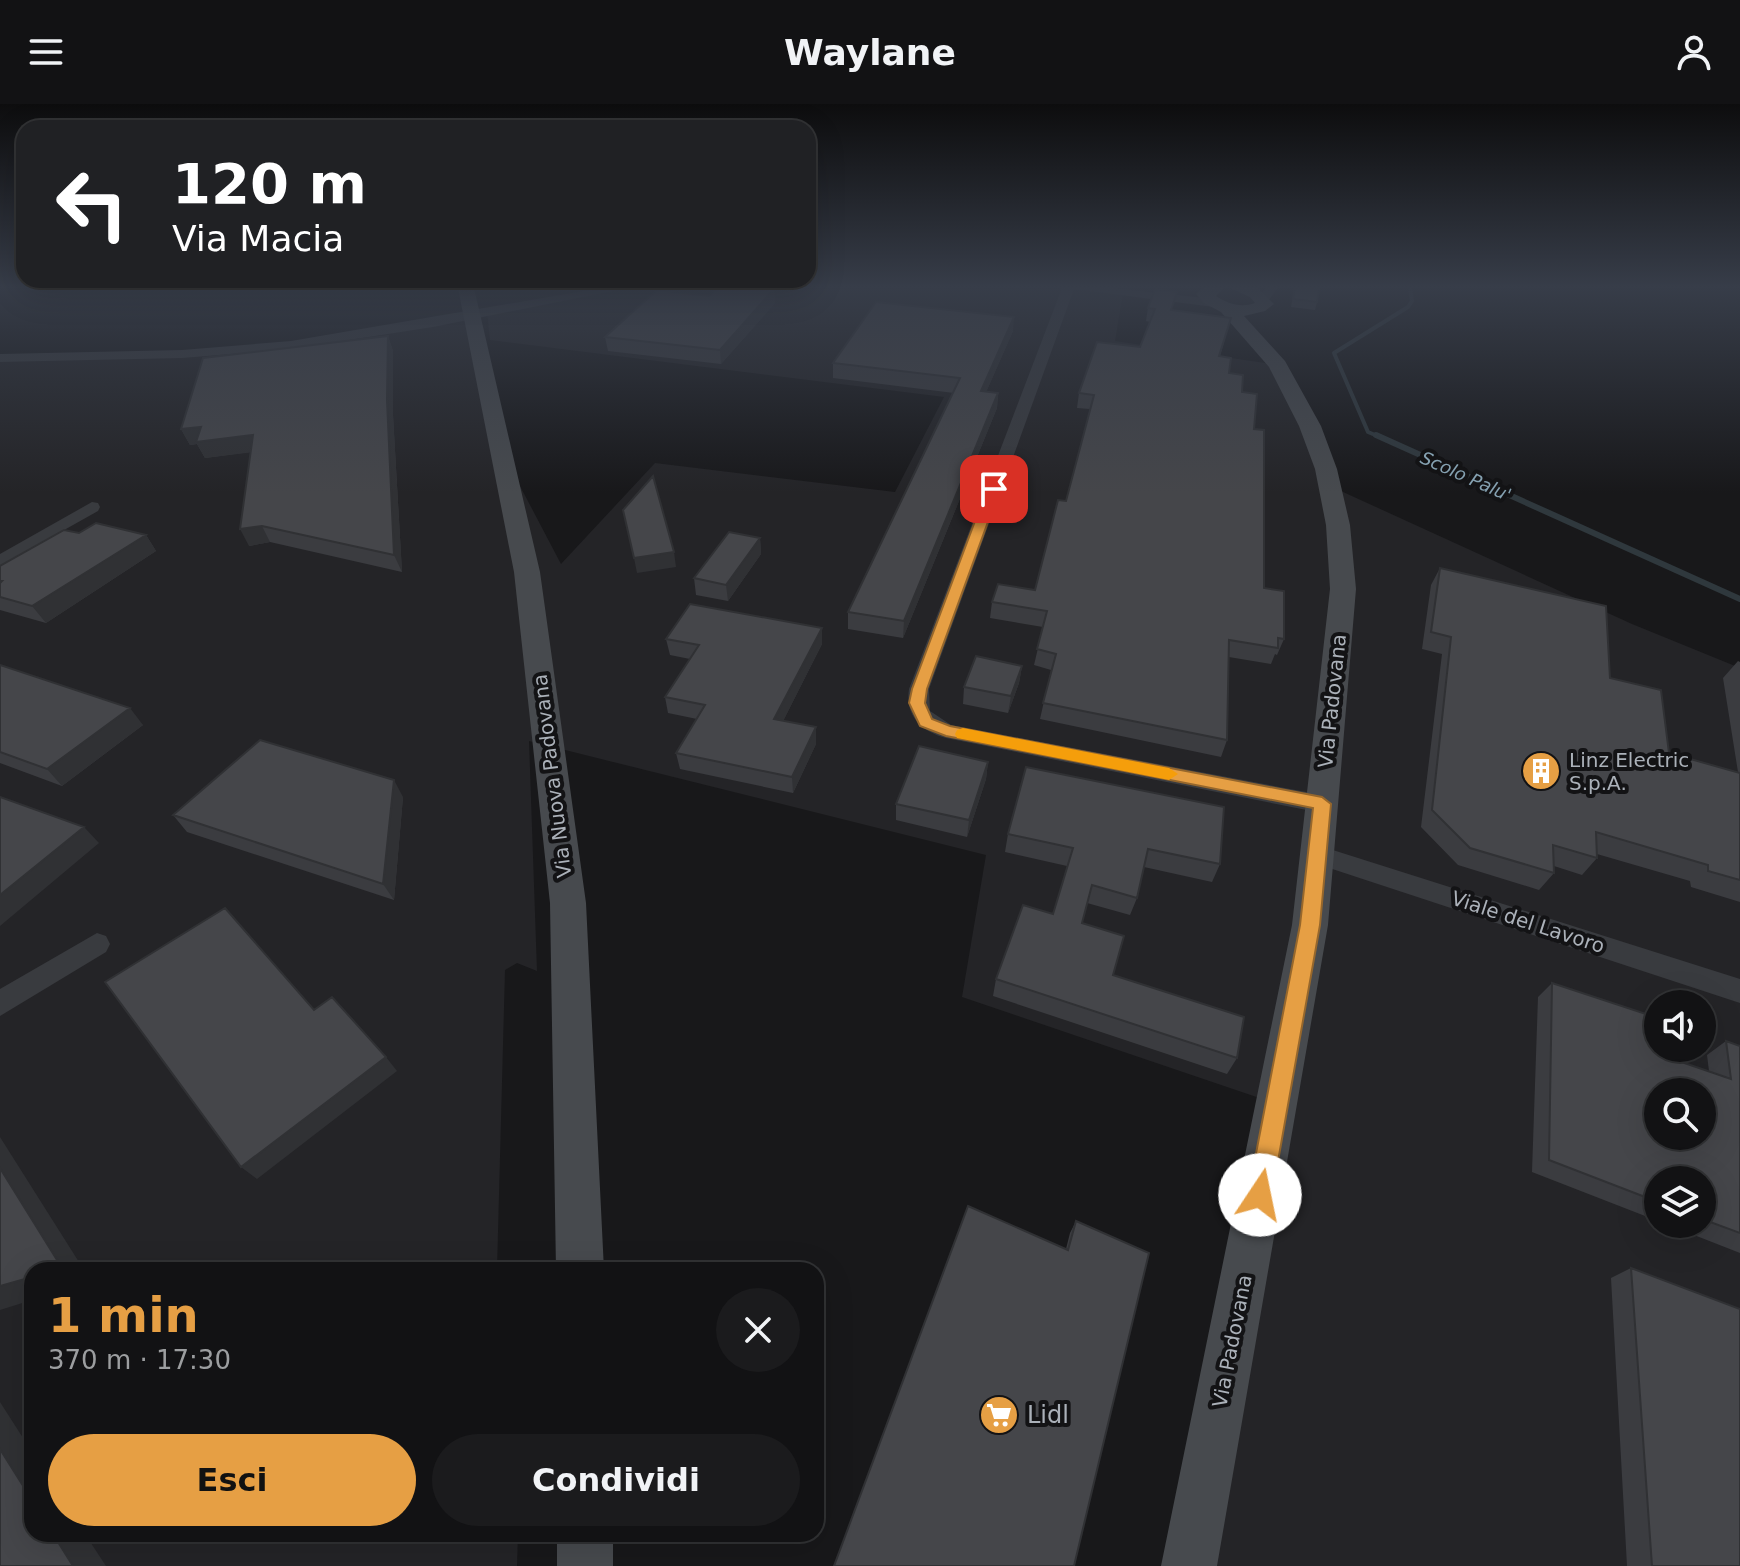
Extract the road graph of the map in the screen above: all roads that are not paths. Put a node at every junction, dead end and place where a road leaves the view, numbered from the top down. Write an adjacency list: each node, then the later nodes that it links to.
1 (111, 356): 5 (street)
2 (481, 356): 13 (street, Via Nuova Padovana)
3 (1043, 356): 8 (street)
4 (1284, 356): 8 (street, Via Padovana)
5 (0, 358)
6 (92, 507): 7 (street)
7 (0, 561)
8 (1322, 804): 9 (street, Via Padovana)
9 (1317, 854): 11 (street, Viale del Lavoro); 16 (street, Via Padovana)
10 (97, 944): 12 (street)
11 (1740, 991)
12 (0, 1004)
13 (580, 1262)
14 (585, 1542): 15 (street)
15 (585, 1566)
16 (1189, 1566)

